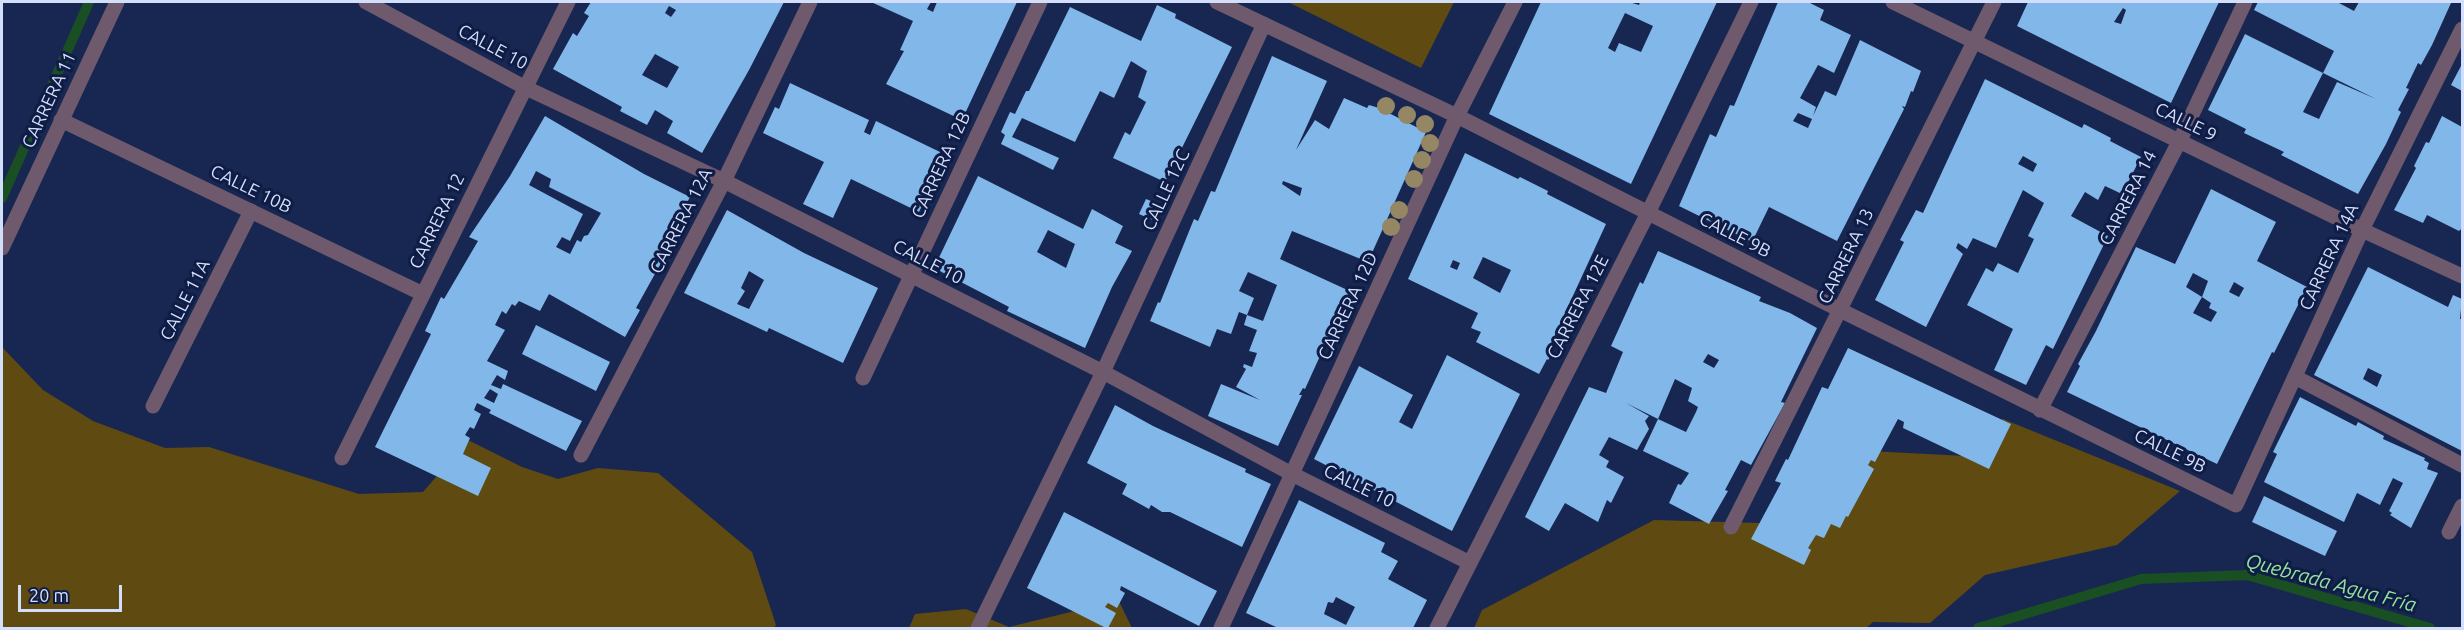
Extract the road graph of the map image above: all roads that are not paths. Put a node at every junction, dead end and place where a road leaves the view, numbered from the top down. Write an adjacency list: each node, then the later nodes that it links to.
1 (117, 2): 17 (street, CARRERA 11)
2 (366, 2): 15 (street, CALLE 10)
3 (568, 2): 15 (street, CARRERA 12)
4 (810, 2): 19 (street, CARRERA 12A)
5 (1040, 2): 24 (street, CARRERA 12B)
6 (1216, 2): 12 (street, CALLE 9B)
7 (1515, 2): 16 (street, CARRERA 12D)
8 (1751, 2): 21 (street, CARRERA 12E)
9 (1893, 2): 14 (street, CALLE 9)
10 (1994, 2): 14 (street, CARRERA 13)
11 (2245, 2): 18 (street, CARRERA 14)
12 (1264, 24): 16 (street, CALLE 9B); 28 (street, CALLE 12C)
13 (2463, 29): 22 (street, CARRERA 14A)
14 (1974, 42): 18 (street, CALLE 9); 27 (street, CARRERA 13)
15 (524, 87): 19 (street, CALLE 10); 26 (street, CARRERA 12)
16 (1457, 116): 21 (street, CALLE 9B); 36 (street, CARRERA 12D)
17 (61, 120): 20 (street, CALLE 10B); 23 (street, CARRERA 11)
18 (2180, 140): 22 (street, CALLE 9); 32 (street, CARRERA 14)
19 (724, 181): 24 (street, CALLE 10); 33 (street, CARRERA 12A)
20 (251, 211): 26 (street, CALLE 10B); 31 (street, CALLE 11A)
21 (1648, 213): 27 (street, CALLE 9B); 41 (street, CARRERA 12E)
22 (2362, 230): 25 (street, CALLE 9); 29 (street, CARRERA 14A)
23 (2, 248)
24 (911, 275): 28 (street, CALLE 10); 30 (street, CARRERA 12B)
25 (2463, 276)
26 (423, 294): 34 (street, CARRERA 12)
27 (1840, 310): 32 (street, CALLE 9B); 39 (street, CARRERA 13)
28 (1103, 372): 36 (street, CALLE 10); 42 (street, CALLE 12C)
29 (2295, 377): 35 (street); 37 (street, CARRERA 14A)
30 (863, 378)
31 (153, 406)
32 (2040, 410): 37 (street, CALLE 9B)
33 (581, 455)
34 (342, 458)
35 (2463, 465)
36 (1292, 474): 41 (street, CALLE 10); 43 (street, CARRERA 12D)
37 (2236, 505)
38 (2463, 506): 40 (street)
39 (1731, 527)
40 (2449, 532)
41 (1470, 563): 44 (street, CARRERA 12E)
42 (978, 628)
43 (1221, 628)
44 (1437, 628)

